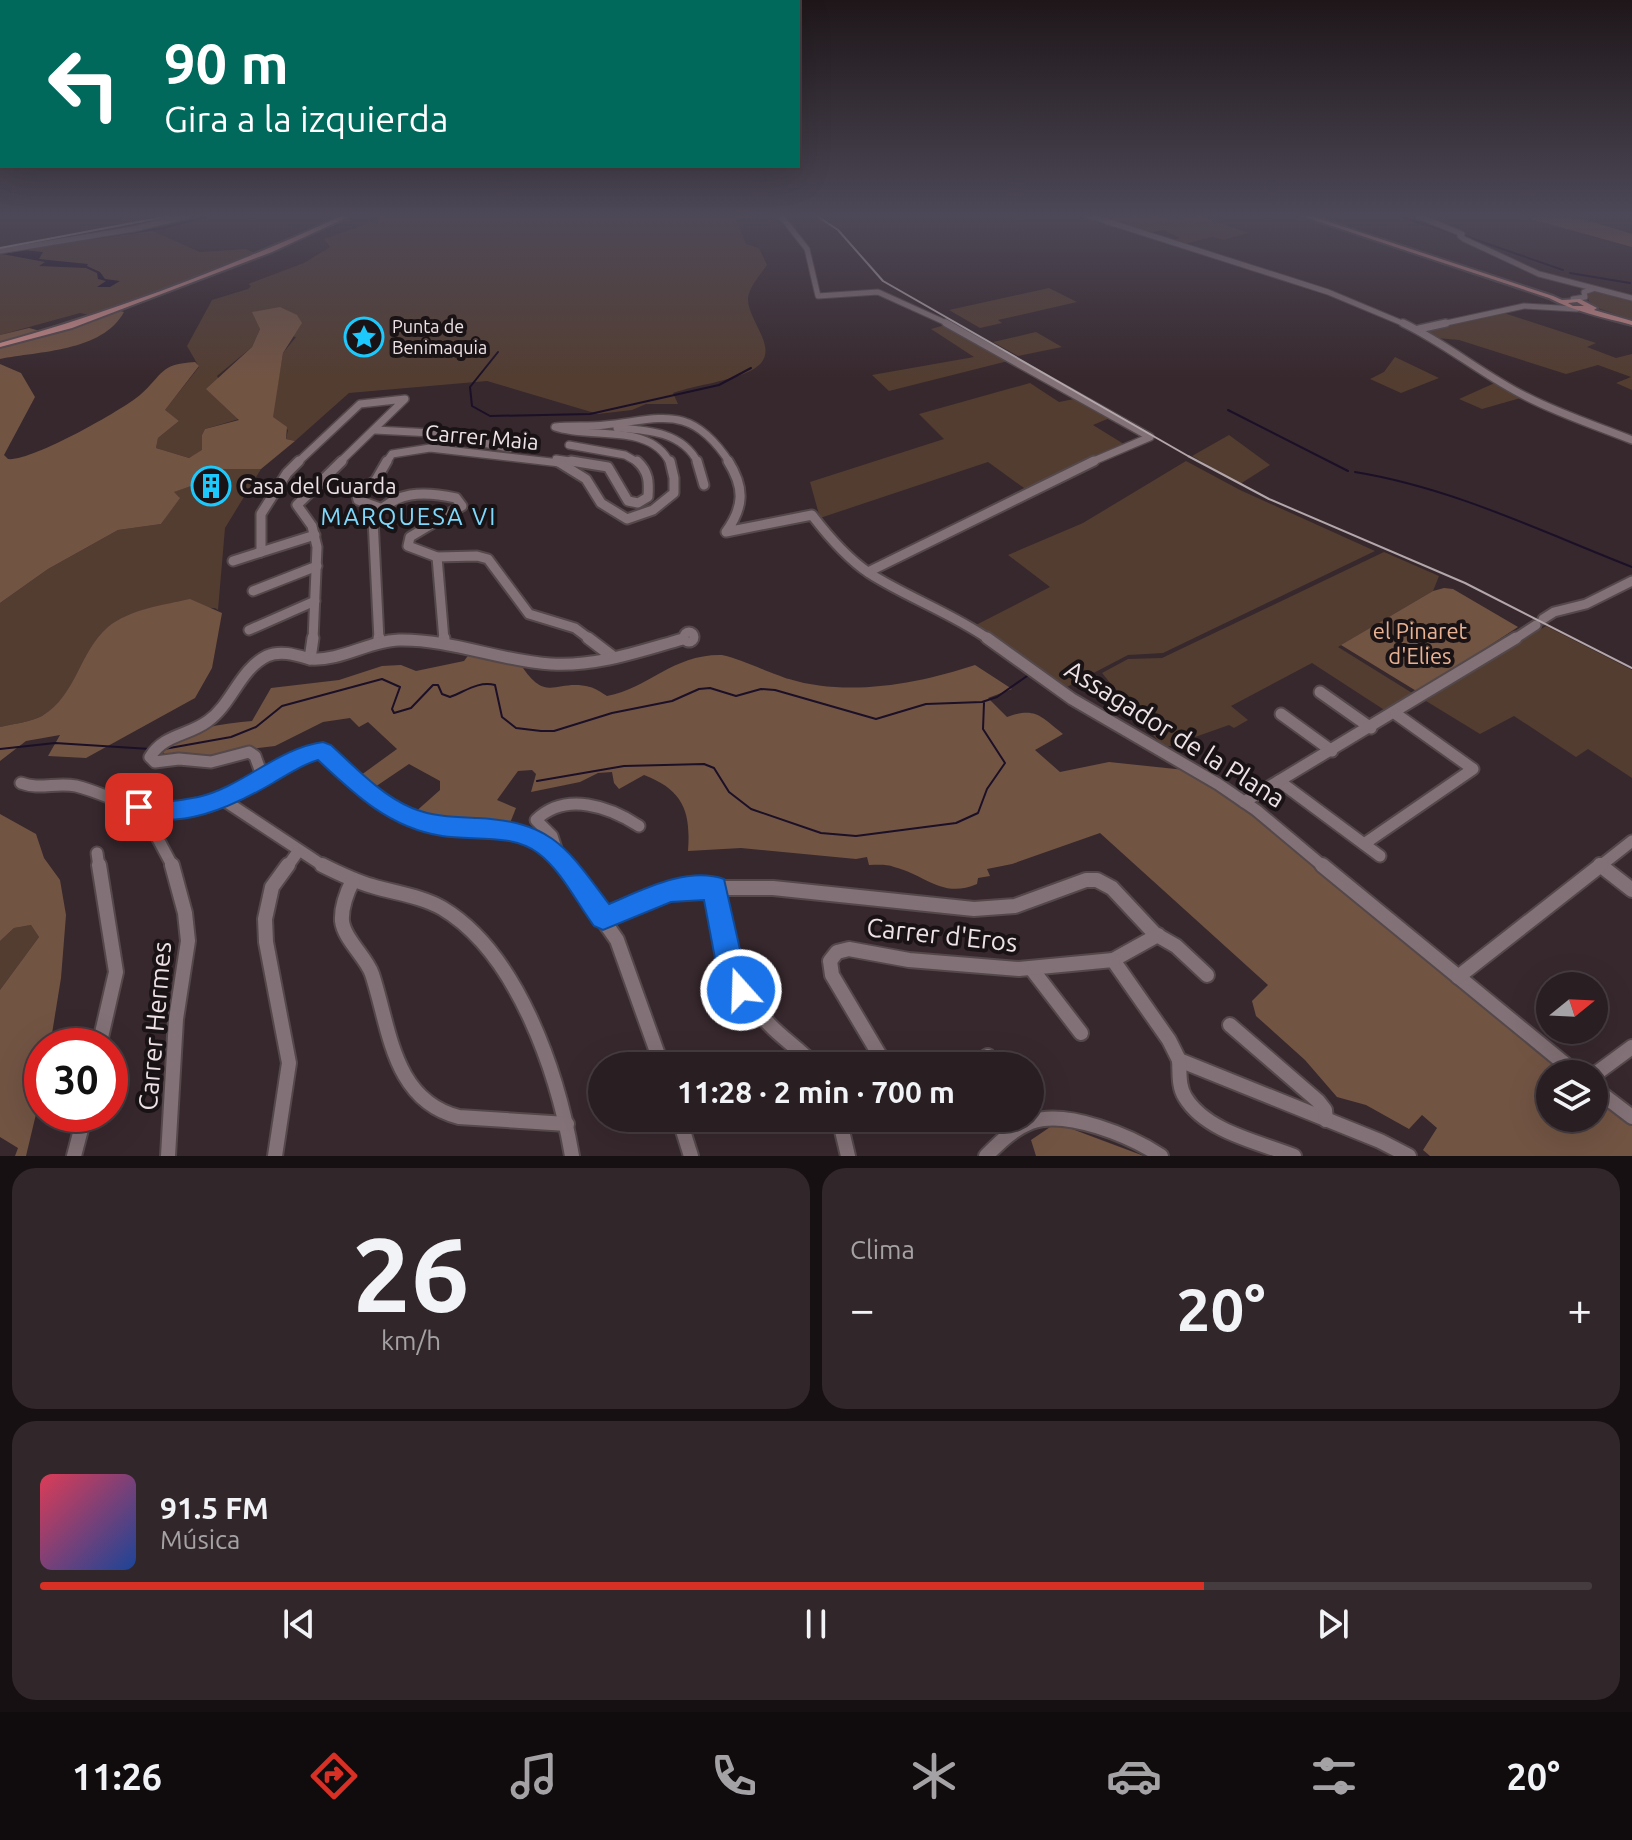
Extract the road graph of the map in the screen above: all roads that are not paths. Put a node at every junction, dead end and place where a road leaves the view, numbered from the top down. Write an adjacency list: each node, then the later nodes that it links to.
1 (219, 270): 12 (main road)
2 (812, 270): 27 (street)
3 (1260, 270): 11 (street)
4 (1467, 270): 8 (main road)
5 (1529, 270): 6 (street)
6 (1593, 289): 7 (street); 9 (street)
7 (1632, 298)
8 (1565, 303): 9 (main road); 9 (main road); 11 (street)
9 (1585, 305): 10 (main road)
10 (1632, 322)
11 (1418, 329): 15 (street)
12 (0, 345)
13 (600, 426): 18 (street, Carrer Maia); 19 (street); 21 (street, Carrer Maia)
14 (375, 430): 17 (street); 22 (street); 23 (street)
15 (1632, 440)
16 (569, 445): 18 (street)
17 (509, 448)
18 (555, 459): 20 (street, Carrer Maia)
19 (704, 485)
20 (380, 508): 24 (street); 33 (street)
21 (811, 515): 27 (street, Assagador de la Plana)
22 (315, 535): 23 (street); 26 (street)
23 (261, 552): 25 (street)
24 (437, 557): 34 (street); 35 (street)
25 (233, 561)
26 (317, 566): 29 (street); 30 (street)
27 (868, 572): 46 (street, Assagador de la Plana)
28 (1632, 581): 39 (street)
29 (253, 591)
30 (315, 601): 31 (street); 36 (street)
31 (249, 630)
32 (683, 639): 35 (street)
33 (379, 642): 34 (street); 36 (street)
34 (444, 643): 35 (street)
35 (613, 657)
36 (310, 659): 42 (street)
37 (1320, 692): 40 (street)
38 (1281, 714): 41 (street)
39 (1396, 714): 40 (street); 50 (street)
40 (1371, 728): 41 (street)
41 (1332, 751): 43 (street)
42 (263, 778): 45 (street); 53 (street)
43 (1279, 781): 46 (street); 50 (street)
44 (21, 783): 47 (street)
45 (222, 799): 47 (street); 52 (street)
46 (1244, 802): 64 (street, Assagador de la Plana)
47 (150, 811): 83 (street, Carrer Hermes)
48 (639, 826): 53 (street)
49 (1632, 841): 55 (street)
50 (1364, 844): 54 (street)
51 (97, 853): 66 (street)
52 (297, 853): 56 (street); 84 (street)
53 (558, 855): 59 (street)
54 (1380, 856)
55 (1600, 865): 58 (street); 64 (street)
56 (353, 880): 78 (street); 78 (street)
57 (715, 888): 59 (street); 60 (street); 70 (street)
58 (1632, 890)
59 (603, 918): 69 (street)
60 (1158, 935): 61 (street); 63 (street)
61 (1113, 960): 62 (street, Carrer d'Eros); 72 (street)
62 (1031, 968): 67 (street, Carrer d'Eros); 71 (street, Carrer d'Eros)
63 (1207, 975)
64 (1458, 977): 73 (street, Assagador de la Plana)
65 (1230, 1025): 77 (street)
66 (103, 1028)
67 (1081, 1033)
68 (1632, 1047): 74 (street)
69 (657, 1052)
70 (800, 1052)
71 (878, 1052)
72 (1179, 1060): 77 (street); 90 (street)
73 (1559, 1060)
74 (1608, 1065)
75 (1608, 1099): 76 (street)
76 (1632, 1117)
77 (1326, 1120): 91 (street)
78 (567, 1124): 85 (street)
79 (80, 1132): 82 (street)
80 (683, 1132): 86 (street)
81 (842, 1132): 87 (street)
82 (74, 1156)
83 (168, 1156)
84 (275, 1156)
85 (572, 1156)
86 (691, 1156)
87 (848, 1156)
88 (986, 1156): 89 (street)
89 (1161, 1156)
90 (1294, 1156)
91 (1409, 1156)

